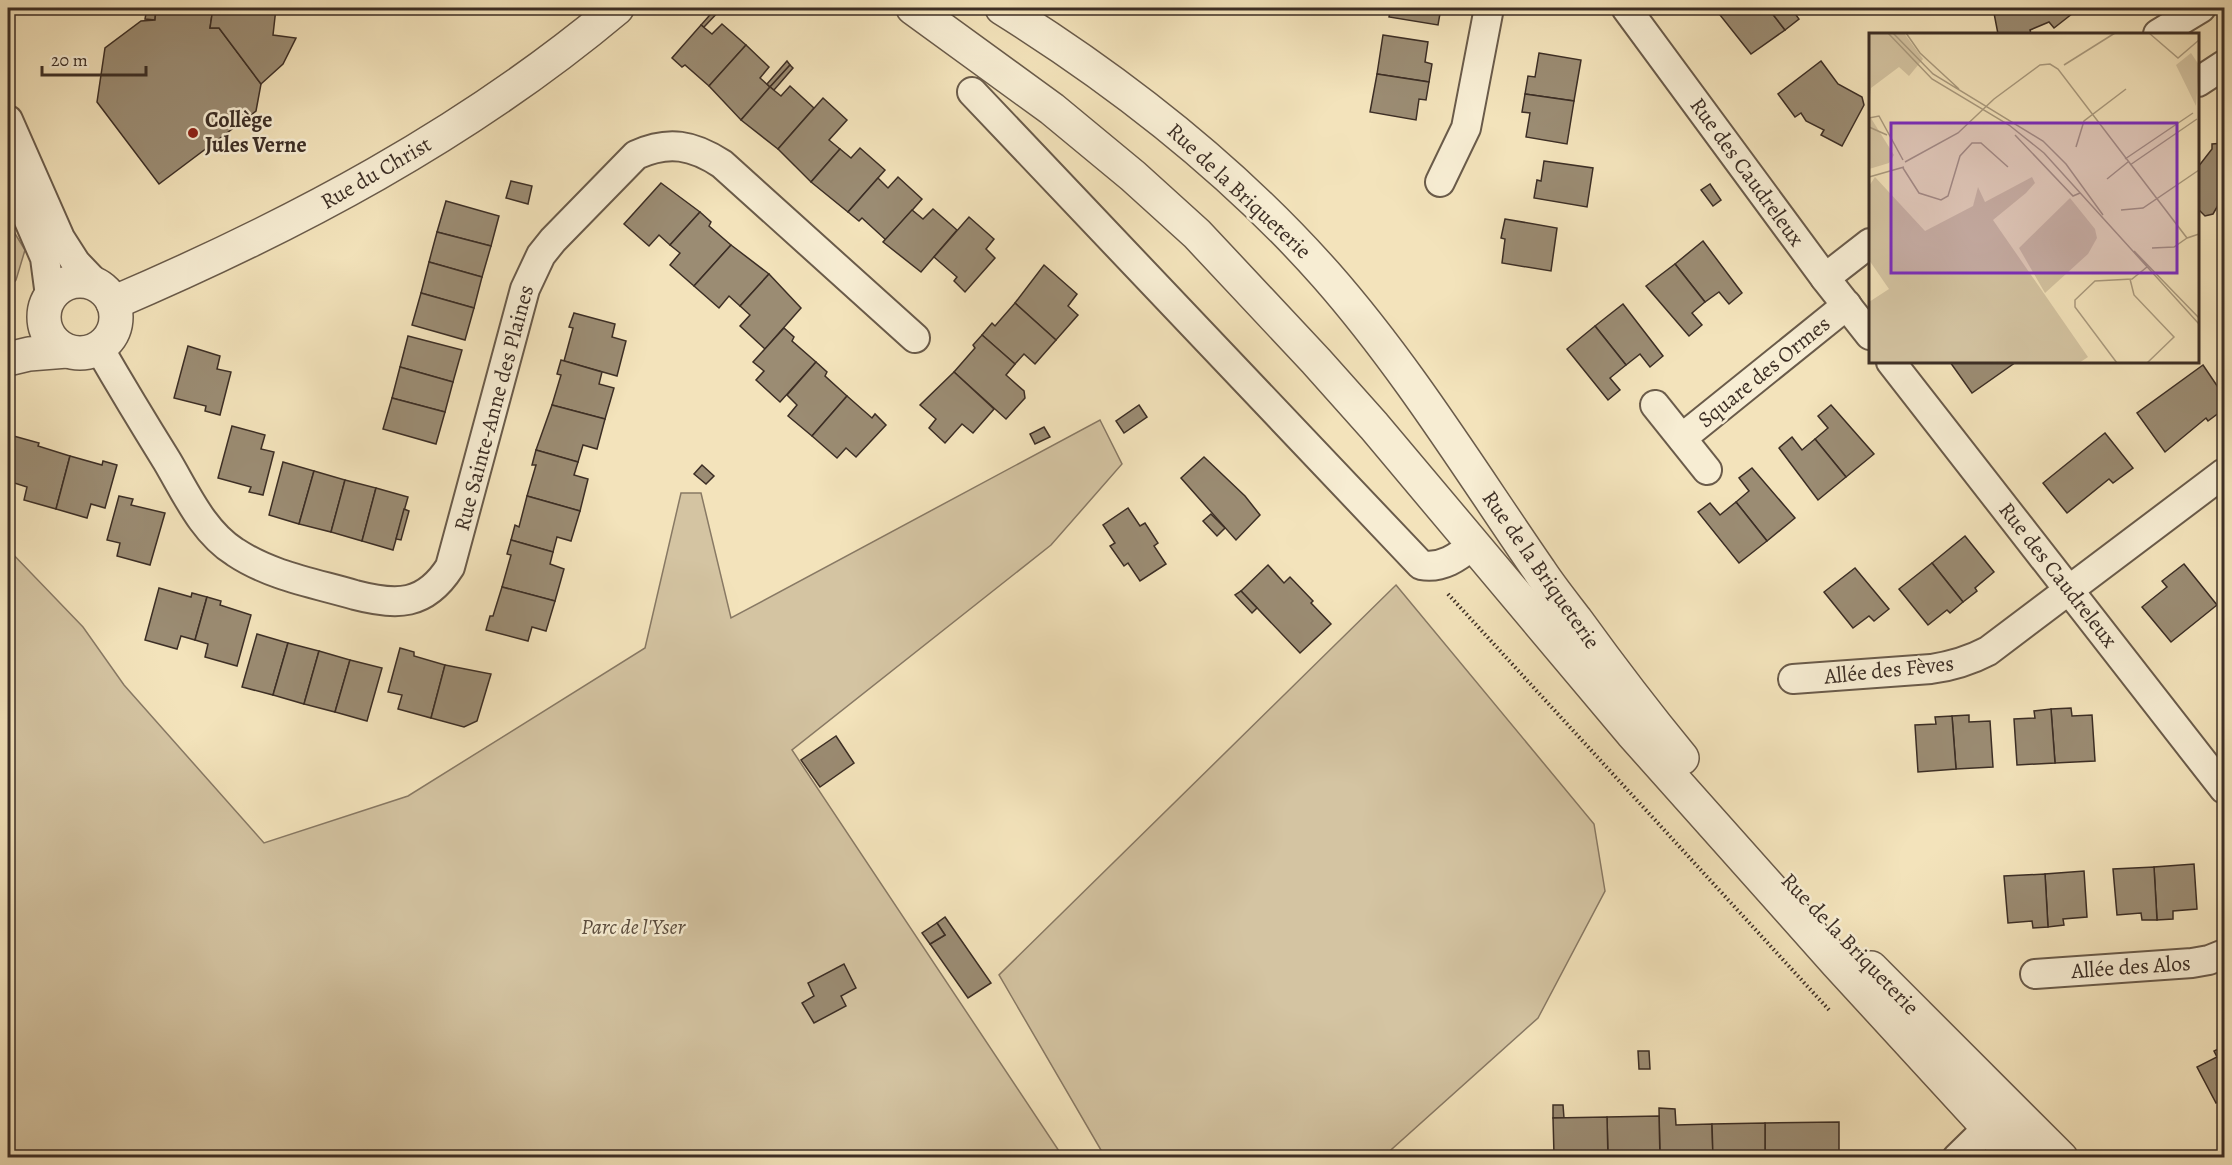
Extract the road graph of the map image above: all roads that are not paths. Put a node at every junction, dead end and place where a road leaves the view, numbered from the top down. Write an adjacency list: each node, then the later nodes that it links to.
1 (617, 8): 16 (street, Rue du Christ)
2 (913, 8): 29 (street, Rue de la Briqueterie)
3 (1002, 8): 27 (street, Rue de la Briqueterie)
4 (1489, 8): 13 (street)
5 (1626, 8): 15 (street, Rue des Caudreleux)
6 (2201, 8): 7 (street)
7 (2160, 33)
8 (2224, 65): 9 (street)
9 (2199, 81)
10 (972, 92): 29 (street, Rue de la Briqueterie)
11 (8, 120): 16 (street)
12 (8, 172): 17 (street)
13 (1440, 182)
14 (1869, 244): 15 (street)
15 (1825, 278): 18 (street, Rue des Caudreleux)
16 (105, 294): 17 (street); 21 (street)
17 (47, 303): 20 (street); 21 (street)
18 (1862, 319): 25 (street, Square des Ormes)
19 (915, 338): 21 (street, Rue Sainte-Anne des Plaines)
20 (8, 339)
21 (83, 349): 22 (street)
22 (8, 359)
23 (1892, 363): 30 (street, Rue des Caudreleux)
24 (1655, 405): 25 (street, Square des Ormes)
25 (1682, 438): 26 (street, Square des Ormes)
26 (1707, 471)
27 (1473, 473): 29 (street); 31 (street, Rue de la Briqueterie)
28 (2224, 473): 30 (street, Allée des Fèves)
29 (1473, 545): 31 (street); 36 (street, Rue de la Briqueterie)
30 (2068, 589): 32 (street, Allée des Fèves); 33 (street, Rue des Caudreleux)
31 (1572, 615): 36 (street, Rue de la Briqueterie)
32 (1793, 679)
33 (2224, 789)
34 (2224, 954): 35 (street, Allée des Alos)
35 (2035, 974)
36 (1999, 1117): 37 (street); 38 (street, Rue de la Briqueterie); 39 (street, Rue de la Briqueterie)
37 (1957, 1158)
38 (2016, 1158)
39 (2061, 1158)

